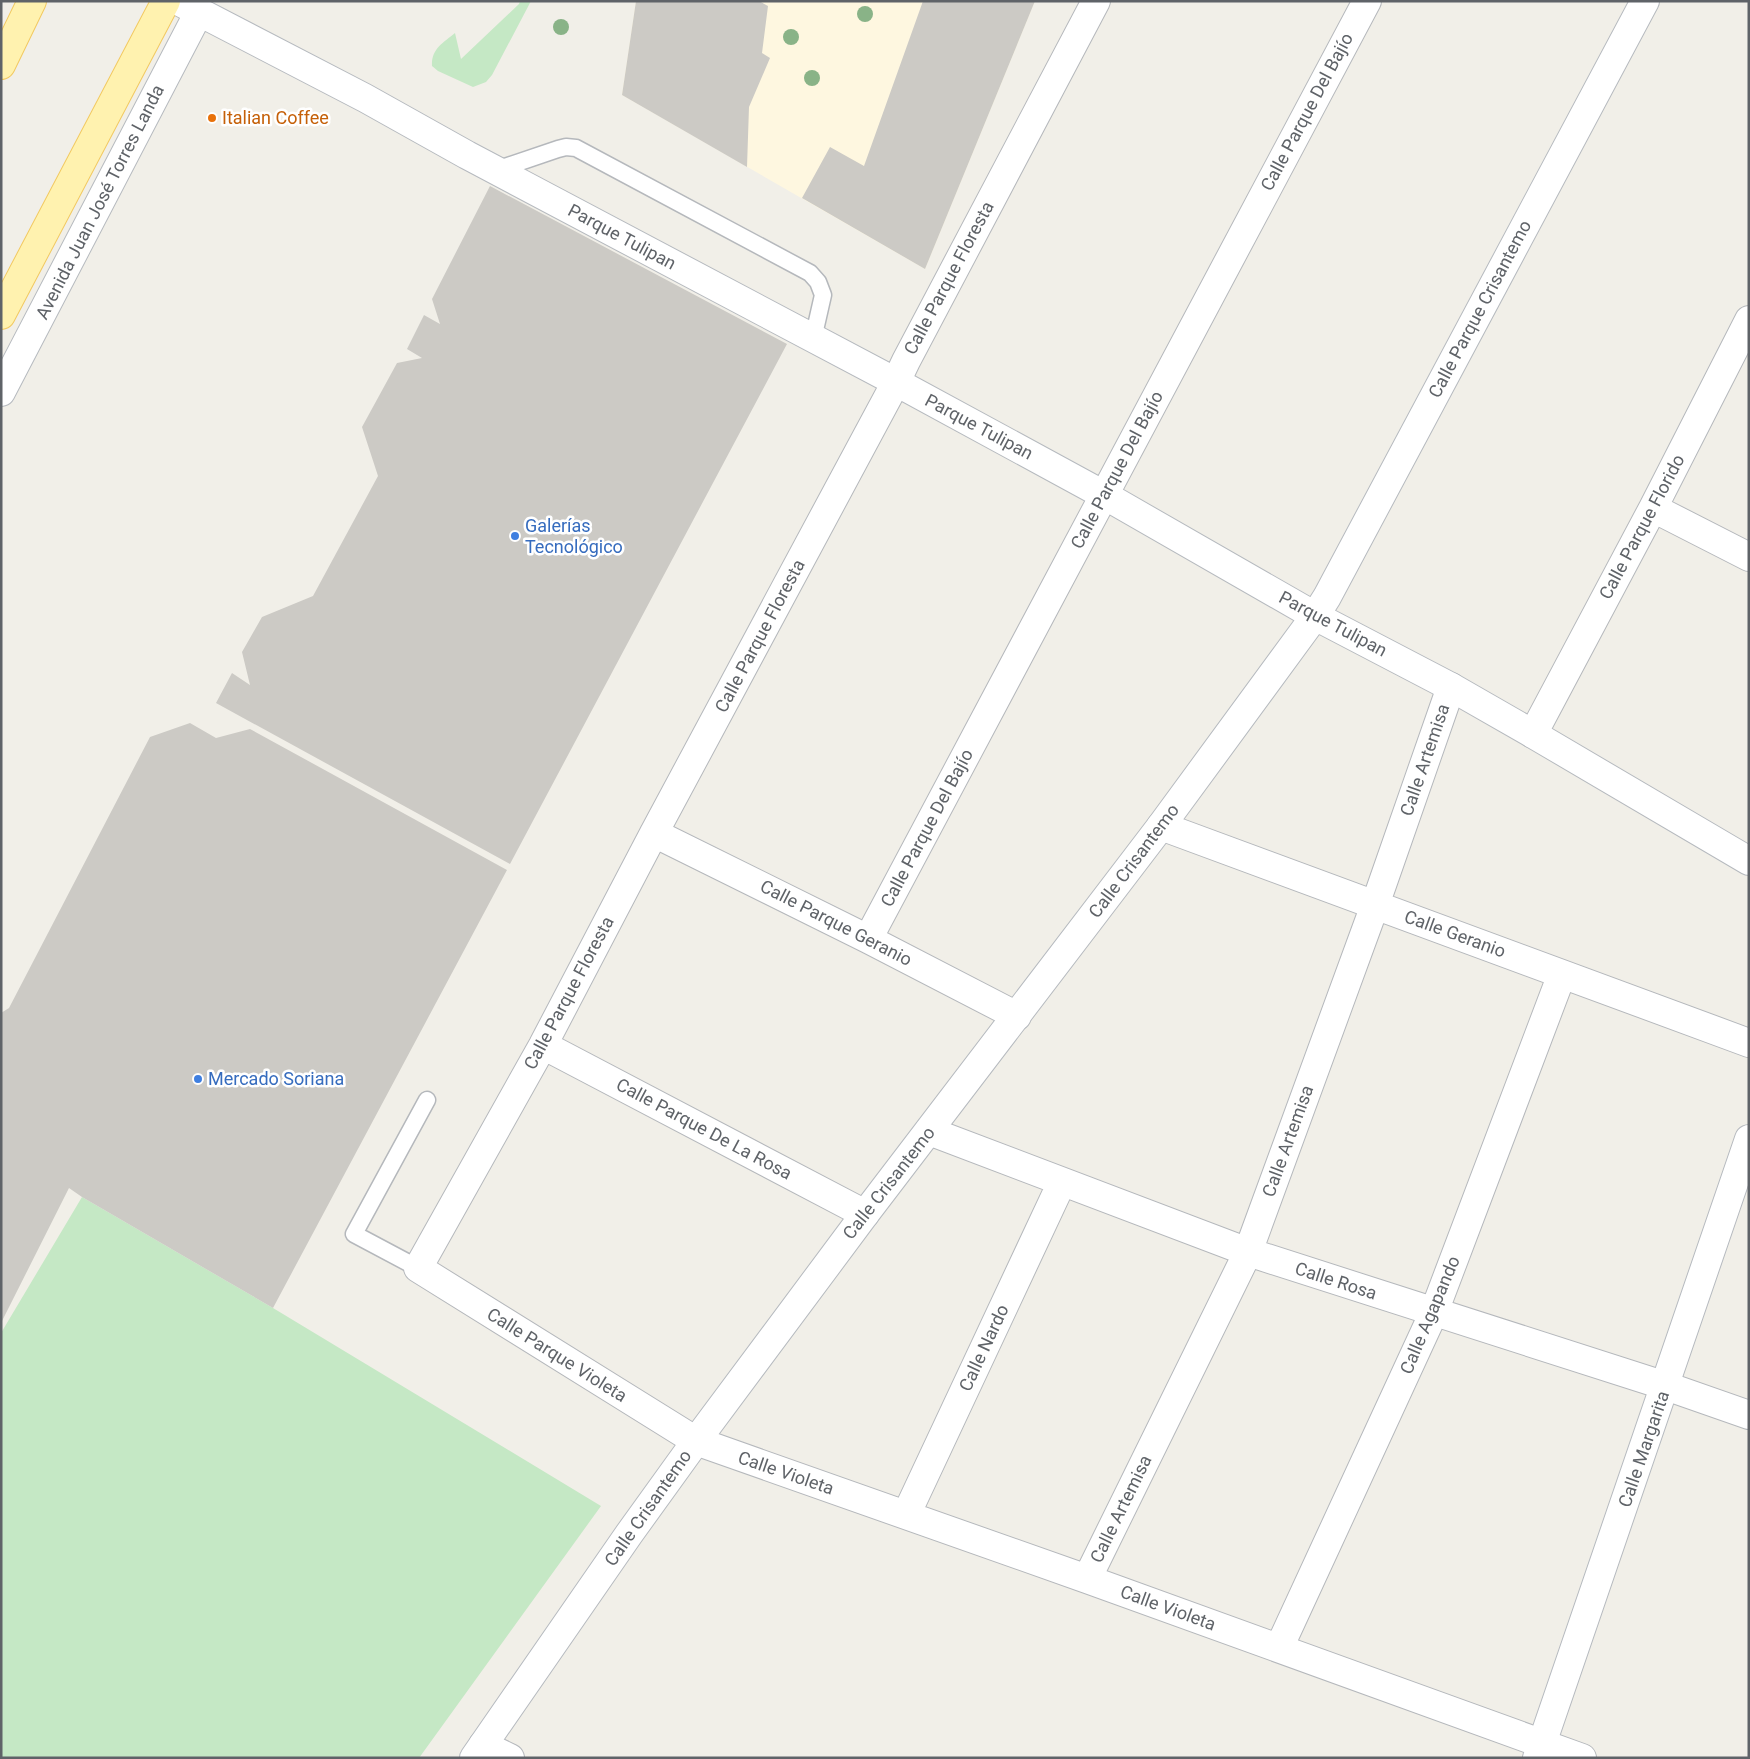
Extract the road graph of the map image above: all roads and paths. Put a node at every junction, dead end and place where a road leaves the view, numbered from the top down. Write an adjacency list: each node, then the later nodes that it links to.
1 (32, 1): 7 (main road)
2 (166, 1): 9 (main road, Avenida Juan José Torres Landa)
3 (1096, 1): 14 (street, Calle Parque Floresta)
4 (1367, 1): 16 (street, Calle Parque Del Bajío)
5 (1644, 1): 19 (street, Calle Parque Crisantemo)
6 (189, 6): 8 (street, Parque Tulipan); 15 (street, Avenida Juan José Torres Landa)
7 (1, 65)
8 (496, 170): 13 (street, Parque Tulipan); 13 (lane)
9 (44, 234): 10 (main road, Avenida Juan José Torres Landa); 12 (main road)
10 (1, 315)
11 (1749, 320): 17 (street, Calle Parque Florido)
12 (1, 334)
13 (814, 339): 14 (street, Parque Tulipan)
14 (896, 382): 16 (street, Parque Tulipan); 23 (street, Calle Parque Floresta)
15 (1, 392)
16 (1104, 495): 19 (street, Parque Tulipan); 26 (street, Calle Parque Del Bajío)
17 (1653, 508): 18 (street); 21 (street, Calle Parque Florido)
18 (1749, 557)
19 (1315, 616): 20 (street, Parque Tulipan); 22 (street, Calle Crisantemo)
20 (1451, 687): 21 (street, Parque Tulipan); 25 (street, Calle Artemisa)
21 (1533, 734): 24 (street, Parque Tulipan)
22 (1161, 826): 25 (street, Calle Geranio); 28 (street, Calle Crisantemo)
23 (654, 833): 26 (street, Calle Parque Geranio); 30 (street, Calle Parque Floresta)
24 (1749, 861)
25 (1376, 905): 27 (street, Calle Geranio); 36 (street, Calle Artemisa)
26 (868, 939): 28 (street, Calle Parque Geranio)
27 (1562, 974): 29 (street, Calle Geranio); 38 (street, Calle Agapando)
28 (1017, 1016): 32 (street, Calle Crisantemo)
29 (1749, 1043)
30 (542, 1045): 35 (street, Calle Parque De La Rosa); 37 (street, Calle Parque Floresta)
31 (427, 1100): 37 (lane)
32 (929, 1132): 34 (street, Calle Rosa); 35 (street, Calle Crisantemo)
33 (1749, 1139): 39 (street, Calle Margarita)
34 (1062, 1182): 36 (street, Calle Rosa); 42 (street, Calle Nardo)
35 (865, 1214): 41 (street, Calle Crisantemo)
36 (1248, 1252): 38 (street, Calle Rosa); 43 (street, Calle Artemisa)
37 (418, 1268): 41 (street, Calle Parque Violeta)
38 (1434, 1312): 39 (street, Calle Rosa); 44 (street, Calle Agapando)
39 (1666, 1386): 40 (street, Calle Rosa); 46 (street, Calle Margarita)
40 (1749, 1415)
41 (696, 1441): 42 (street, Calle Violeta); 45 (street, Calle Crisantemo)
42 (906, 1515): 43 (street, Calle Violeta)
43 (1087, 1578): 44 (street, Calle Violeta)
44 (1279, 1648): 46 (street, Calle Violeta)
45 (479, 1751): 47 (street)
46 (1539, 1751): 48 (street, Calle Violeta)
47 (510, 1758)
48 (1582, 1758)

